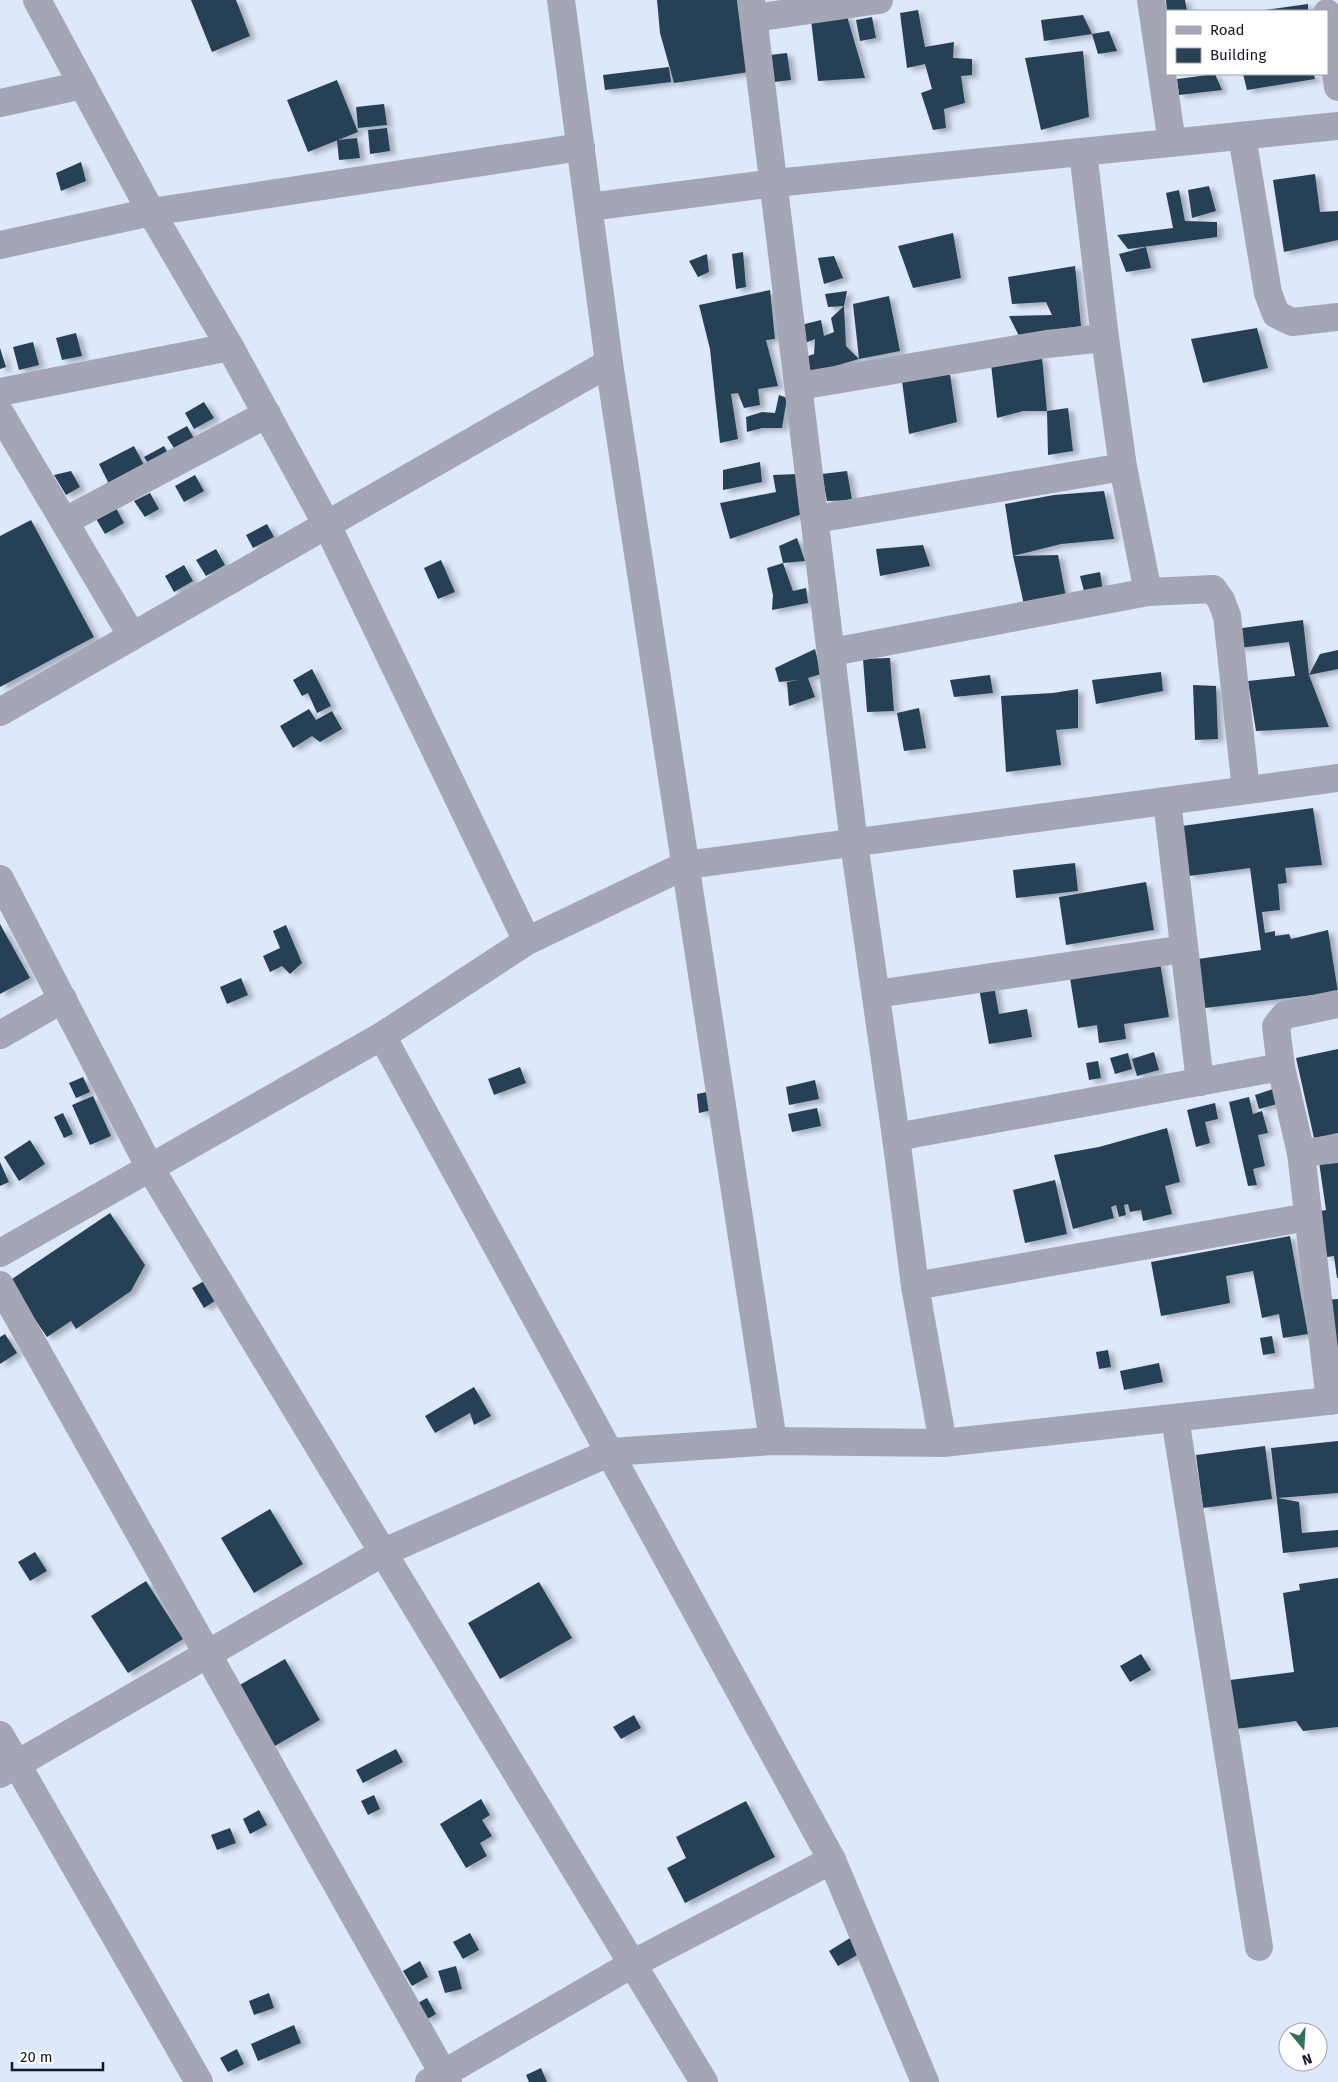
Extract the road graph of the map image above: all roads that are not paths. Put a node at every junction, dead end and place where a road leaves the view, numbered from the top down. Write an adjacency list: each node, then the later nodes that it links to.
1 (37, 0): 7 (street)
2 (561, 0): 13 (street)
3 (880, 0): 5 (street)
4 (1151, 0): 12 (street)
5 (753, 9): 15 (street)
6 (1328, 19): 8 (street)
7 (83, 86): 9 (street); 17 (street)
8 (1338, 87)
9 (0, 103)
10 (1338, 126): 11 (street)
11 (1242, 136): 12 (street); 19 (street)
12 (1172, 143): 14 (street)
13 (581, 147): 16 (street); 17 (street)
14 (1083, 152): 15 (street); 20 (street)
15 (775, 183): 16 (street); 23 (street)
16 (589, 206): 22 (street)
17 (151, 212): 18 (street); 21 (street)
18 (0, 245)
19 (1338, 317)
20 (1105, 338): 23 (street); 27 (street)
21 (230, 347): 24 (street); 26 (street)
22 (610, 363): 30 (street); 39 (street)
23 (800, 386): 28 (street)
24 (0, 392)
25 (0, 413): 29 (street)
26 (267, 414): 29 (street); 30 (street)
27 (1123, 467): 28 (street); 31 (street)
28 (816, 518): 33 (street)
29 (65, 521): 32 (street)
30 (327, 525): 32 (street); 41 (street)
31 (1148, 592): 33 (street); 36 (street)
32 (132, 636): 34 (street)
33 (832, 652): 38 (street)
34 (0, 712)
35 (1337, 784): 36 (street)
36 (1246, 790): 37 (street)
37 (1166, 801): 38 (street); 42 (street)
38 (854, 843): 39 (street); 43 (street)
39 (686, 865): 41 (street); 60 (street)
40 (0, 879): 44 (street)
41 (528, 941): 47 (street)
42 (1184, 949): 43 (street); 49 (street)
43 (876, 994): 50 (street)
44 (63, 999): 46 (street); 53 (street)
45 (1338, 1004): 48 (street)
46 (0, 1035)
47 (382, 1036): 53 (street); 62 (street)
48 (1281, 1067): 49 (street); 52 (street)
49 (1200, 1082): 50 (street)
50 (896, 1137): 57 (street)
51 (1338, 1149): 52 (street)
52 (1301, 1153): 54 (street)
53 (150, 1168): 55 (street); 63 (street)
54 (1308, 1217): 57 (street); 58 (street)
55 (0, 1252)
56 (0, 1285): 64 (street)
57 (915, 1286): 61 (street)
58 (1334, 1401): 59 (street)
59 (1176, 1418): 61 (street); 68 (street)
60 (774, 1441): 61 (street); 62 (street)
61 (943, 1443)
62 (611, 1452): 63 (street); 67 (street)
63 (384, 1552): 64 (street); 69 (street)
64 (208, 1654): 66 (street); 70 (street)
65 (0, 1735): 66 (street)
66 (8, 1769): 71 (street)
67 (832, 1860): 69 (street); 73 (street)
68 (1260, 1947)
69 (634, 1963): 70 (street); 72 (street)
70 (440, 2079)
71 (199, 2082)
72 (704, 2082)
73 (925, 2082)

